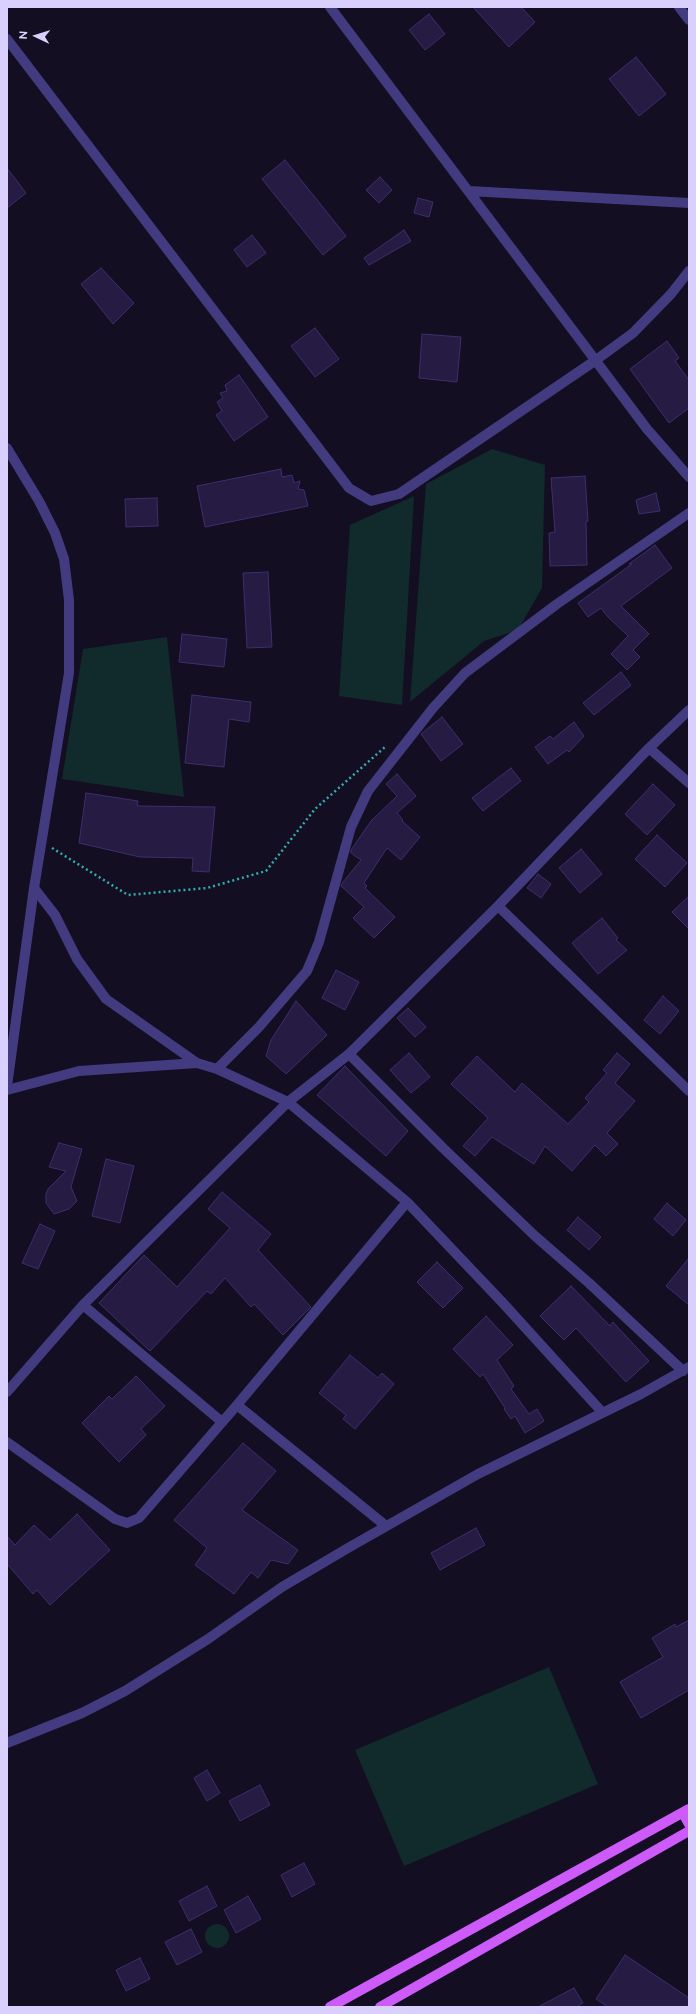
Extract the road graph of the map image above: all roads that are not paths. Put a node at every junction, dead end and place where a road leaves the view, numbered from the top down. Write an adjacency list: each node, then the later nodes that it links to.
1 (330, 7): 5 (street)
2 (679, 7): 3 (street)
3 (689, 20)
4 (7, 39): 8 (street)
5 (469, 191): 6 (street); 8 (street)
6 (689, 202)
7 (689, 271): 8 (street)
8 (596, 360): 10 (street)
9 (8, 452): 15 (street)
10 (689, 477)
11 (689, 513): 19 (street)
12 (689, 710): 13 (street)
13 (649, 748): 14 (street); 16 (street)
14 (689, 783)
15 (34, 888): 18 (street); 20 (street)
16 (498, 906): 17 (street); 22 (street)
17 (349, 1054): 23 (street); 26 (street)
18 (197, 1063): 19 (street); 21 (street)
19 (217, 1069): 23 (street)
20 (7, 1086)
21 (7, 1090)
22 (689, 1092)
23 (288, 1102): 24 (street); 25 (street)
24 (407, 1202): 28 (street); 29 (street)
25 (83, 1305): 27 (street); 30 (street)
26 (686, 1369): 29 (street)
27 (7, 1392)
28 (236, 1405): 30 (street); 32 (street)
29 (602, 1412): 32 (street)
30 (222, 1422): 31 (street)
31 (7, 1442)
32 (386, 1526): 33 (street)
33 (7, 1743)
34 (686, 1811): 35 (main road); 37 (main road)
35 (689, 1824)
36 (689, 1832): 38 (main road)
37 (330, 2007)
38 (380, 2007)

